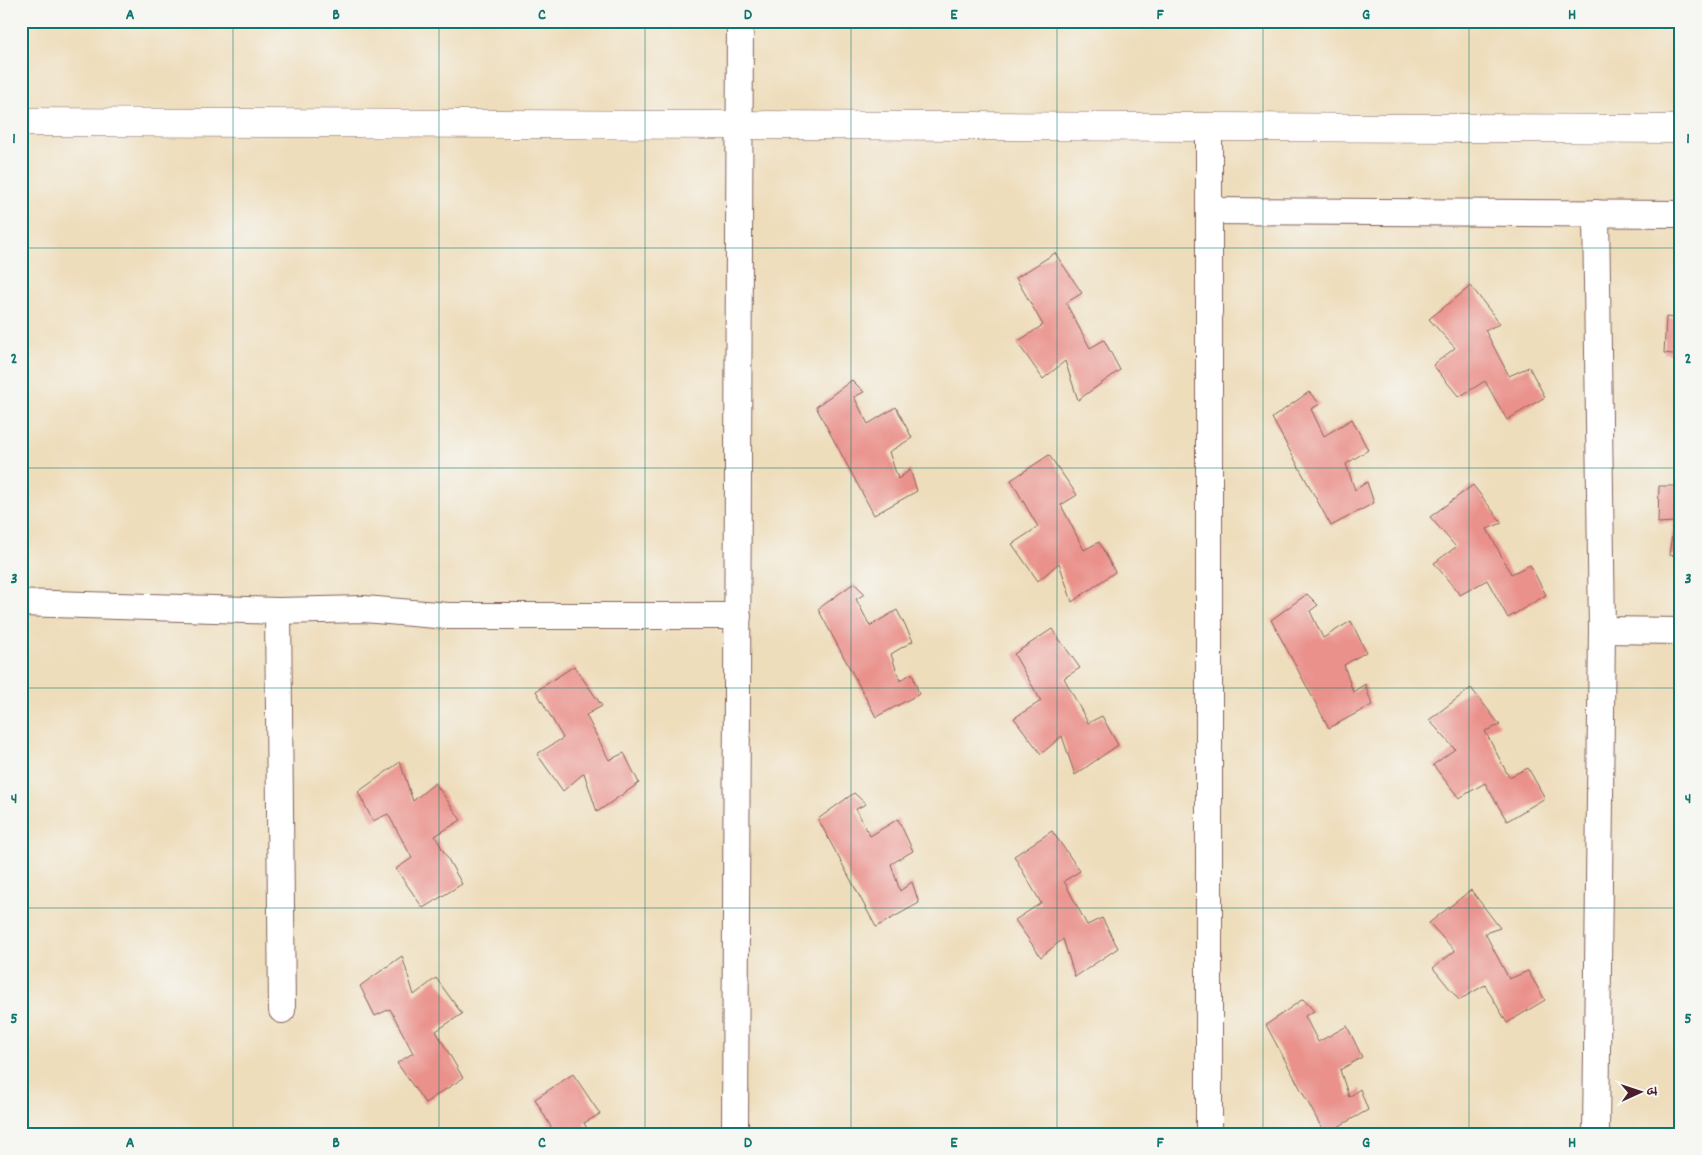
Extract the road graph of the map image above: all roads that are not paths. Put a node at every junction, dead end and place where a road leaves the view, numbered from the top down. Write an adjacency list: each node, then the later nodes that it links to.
1 (740, 21): 3 (street)
2 (21, 122): 3 (street)
3 (740, 126): 4 (street); 11 (street)
4 (1209, 127): 5 (street); 6 (street)
5 (1681, 129)
6 (1209, 211): 7 (street); 16 (street)
7 (1596, 213): 8 (street); 12 (street)
8 (1681, 214)
9 (21, 603): 10 (street)
10 (278, 611): 11 (street); 14 (street)
11 (738, 616): 15 (street)
12 (1602, 630): 13 (street); 17 (street)
13 (1681, 631)
14 (282, 1010)
15 (735, 1134)
16 (1209, 1134)
17 (1596, 1134)

